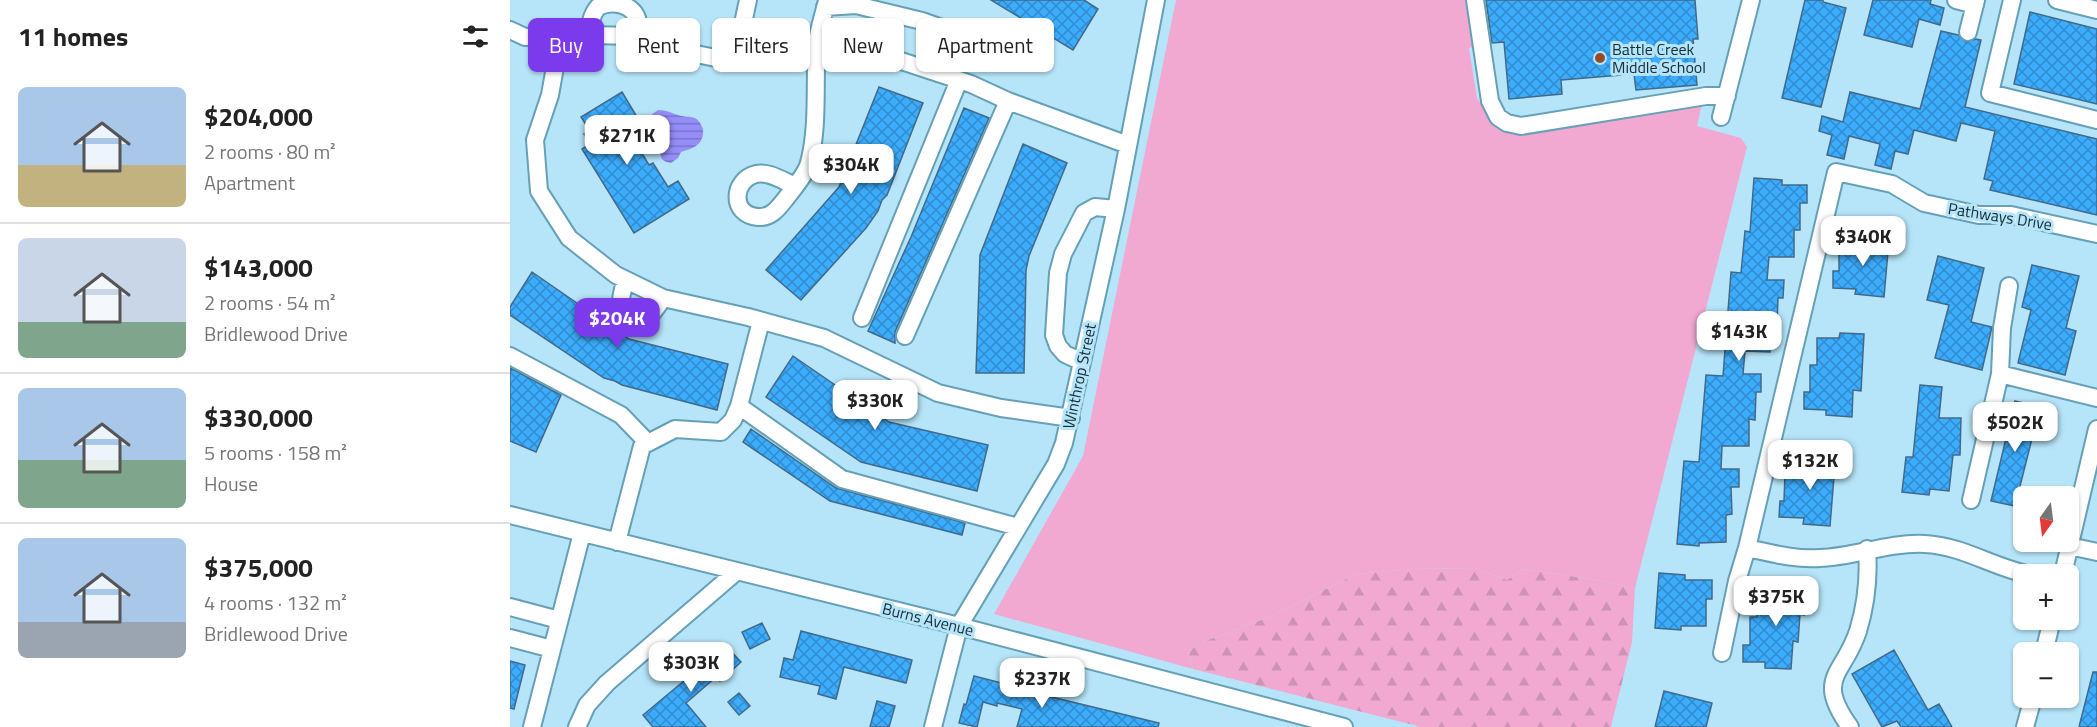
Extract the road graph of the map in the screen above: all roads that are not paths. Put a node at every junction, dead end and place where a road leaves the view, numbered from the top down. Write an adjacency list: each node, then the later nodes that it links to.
1 (748, 0): 13 (street)
2 (1156, 0): 26 (street, Winthrop Street)
3 (1475, 0): 22 (street)
4 (1751, 0): 22 (street)
5 (1956, 0): 9 (street)
6 (2012, 0): 25 (street)
7 (2057, 0): 10 (street)
8 (826, 3): 14 (street); 18 (street)
9 (1976, 3): 16 (street)
10 (2097, 10)
11 (592, 18): 12 (street)
12 (637, 18)
13 (744, 18)
14 (916, 20)
15 (510, 30): 17 (street)
16 (1968, 32)
17 (528, 37)
18 (817, 42): 19 (street); 21 (street); 27 (street)
19 (810, 43)
20 (554, 72): 30 (street)
21 (959, 80): 23 (street); 33 (street)
22 (1726, 96): 24 (street)
23 (1008, 101): 26 (street); 35 (street)
24 (1721, 117)
25 (2097, 120)
26 (1128, 145): 28 (street, Winthrop Street)
27 (795, 186)
28 (1116, 209): 37 (street, Winthrop Street); 37 (street)
29 (2097, 234): 50 (street, Pathways Drive)
30 (625, 280): 32 (street); 32 (street)
31 (2009, 286): 38 (street)
32 (663, 298): 34 (street)
33 (862, 318)
34 (761, 321): 40 (street); 41 (street)
35 (905, 336)
36 (510, 356): 43 (street)
37 (1083, 362): 41 (street, Winthrop Street)
38 (2000, 374): 39 (street); 44 (street)
39 (2097, 398)
40 (739, 406): 43 (street); 47 (street)
41 (1071, 418): 47 (street, Winthrop Street)
42 (2097, 429): 45 (street)
43 (648, 443): 49 (street)
44 (1971, 500)
45 (2079, 504)
46 (510, 515): 48 (street, Burns Avenue)
47 (1018, 527): 58 (street, Winthrop Street)
48 (582, 533): 49 (street, Burns Avenue); 57 (street)
49 (617, 542): 55 (street, Burns Avenue)
50 (1747, 548): 52 (street); 61 (street)
51 (2079, 548): 53 (street)
52 (1867, 549): 54 (street); 67 (street)
53 (2097, 552)
54 (2013, 570)
55 (736, 572): 58 (street, Burns Avenue); 64 (street)
56 (510, 608): 57 (street)
57 (560, 620): 60 (street)
58 (959, 626): 65 (street, Winthrop Street); 66 (street, Burns Avenue)
59 (510, 639): 60 (street)
60 (552, 649): 63 (street)
61 (1722, 653)
62 (2030, 708): 68 (street)
63 (532, 727)
64 (577, 727)
65 (933, 727)
66 (1344, 727)
67 (1850, 727)
68 (2025, 727)

